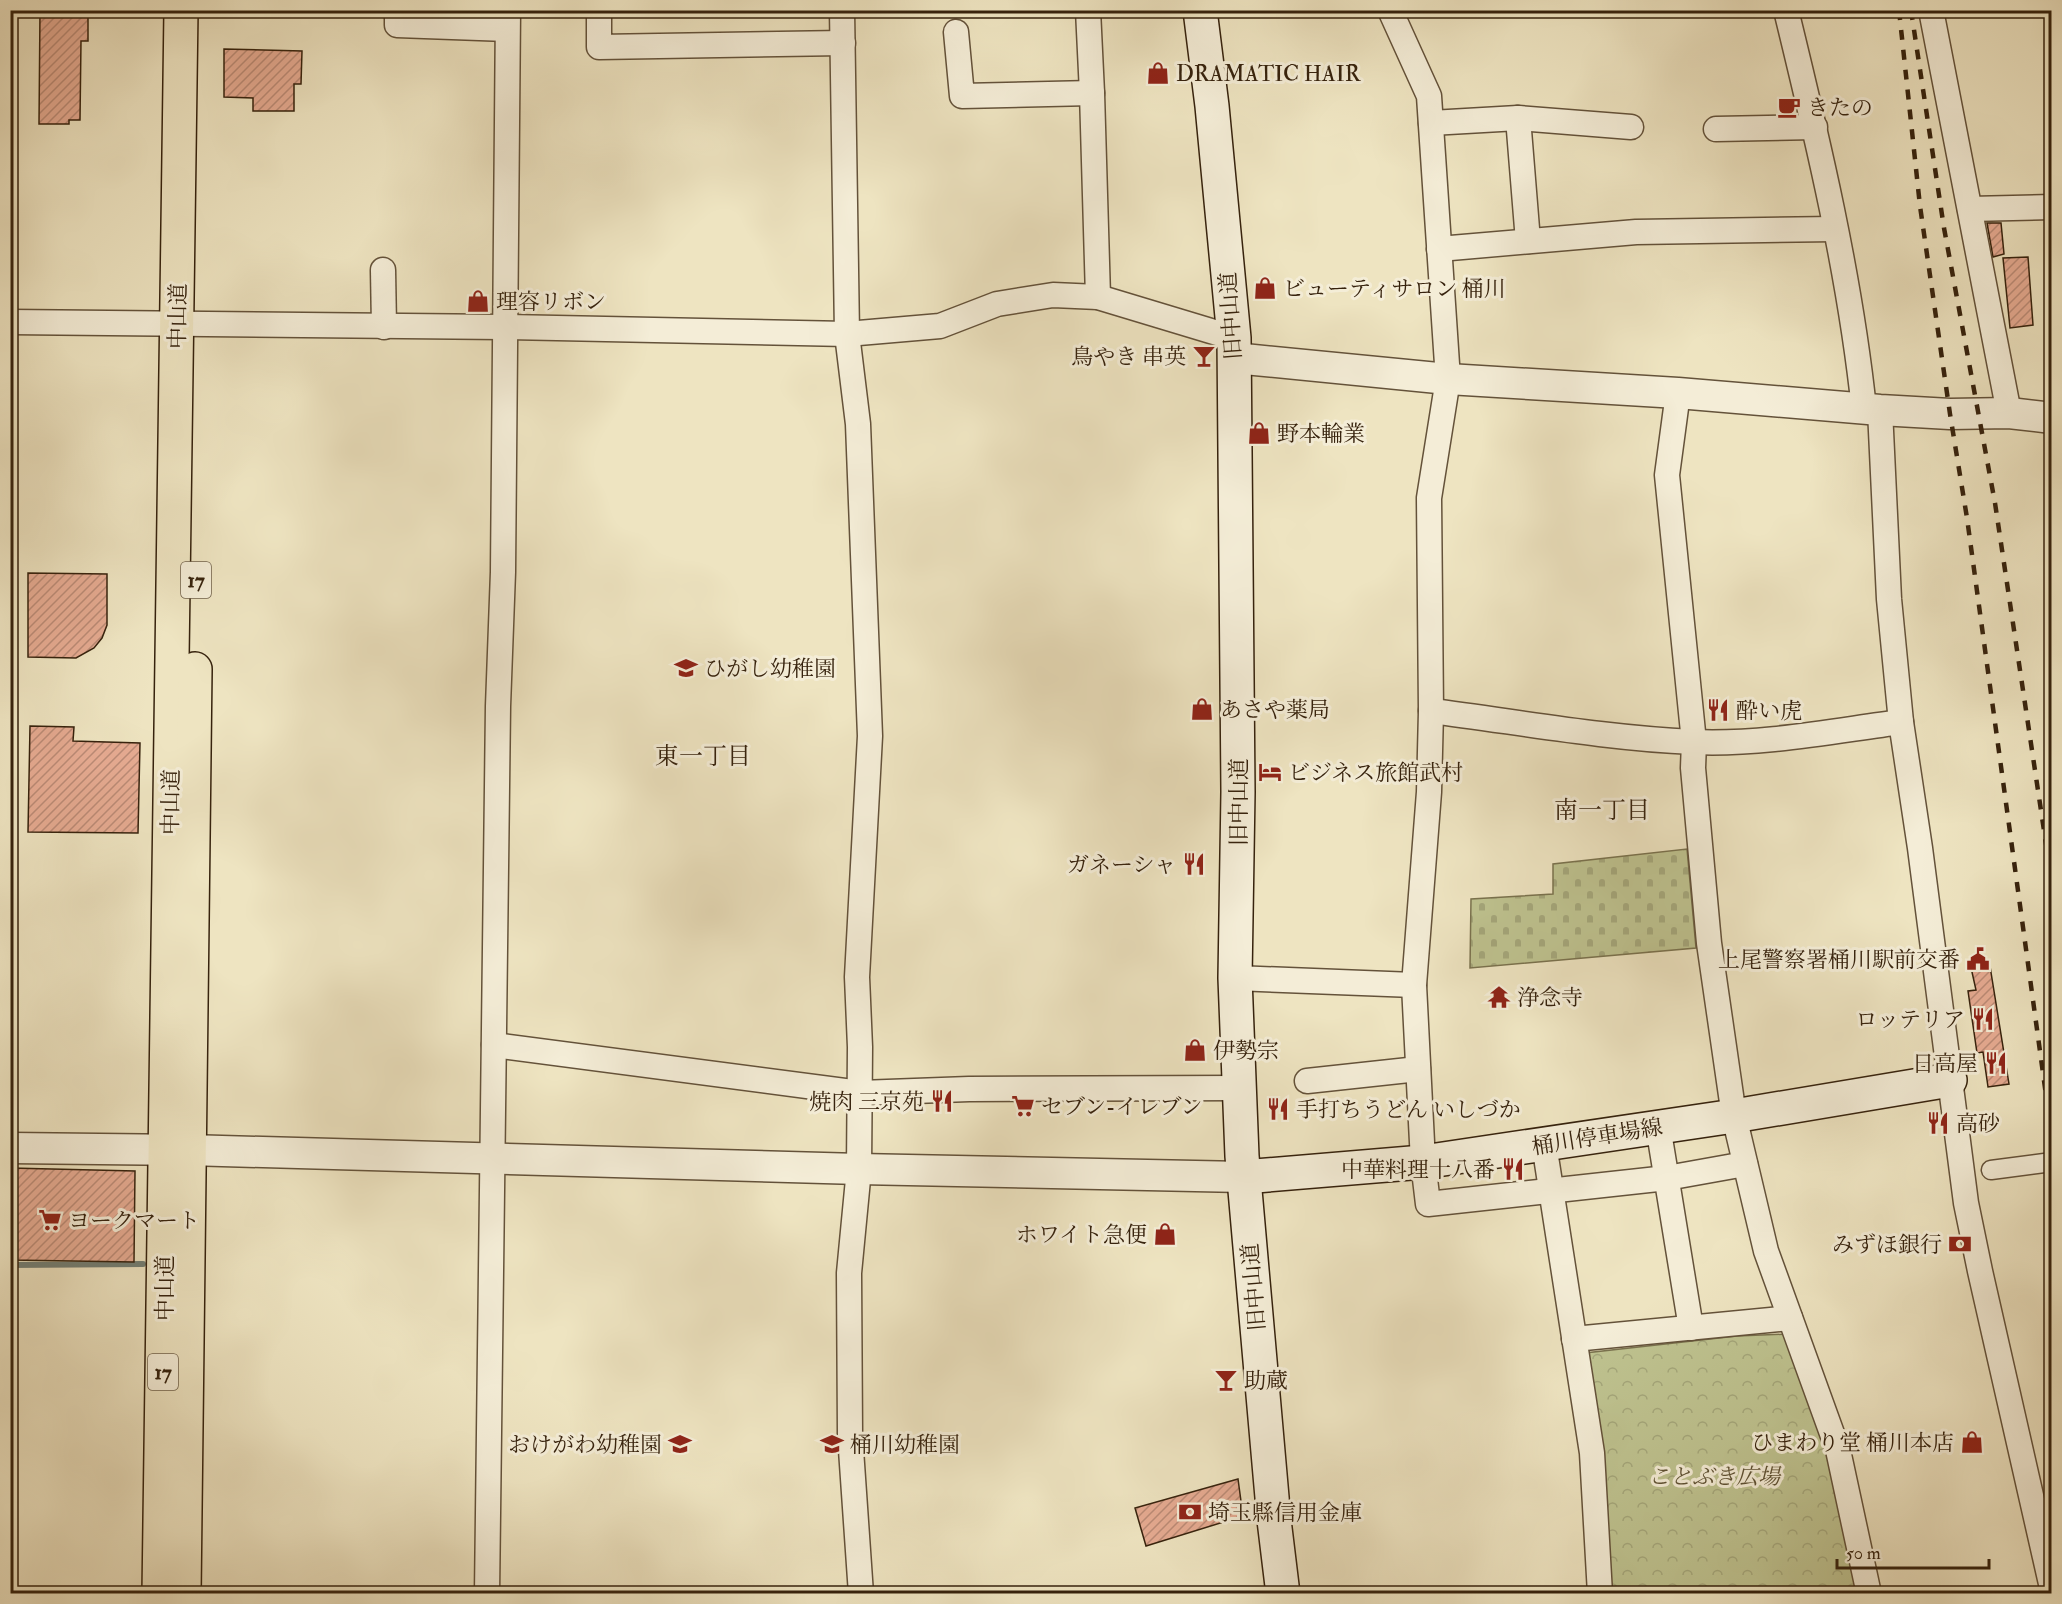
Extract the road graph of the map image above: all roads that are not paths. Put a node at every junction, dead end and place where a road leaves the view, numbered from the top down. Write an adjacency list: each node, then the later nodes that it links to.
1 (182, 10): 28 (highway, 中山道 / 17)
2 (201, 10): 28 (highway, 中山道 / 17)
3 (398, 10): 11 (street)
4 (599, 10): 13 (street)
5 (842, 10): 13 (street)
6 (1088, 10): 14 (street)
7 (1200, 10): 32 (main road, 旧中山道)
8 (1390, 10): 16 (street)
9 (1786, 10): 18 (street)
10 (1931, 10): 21 (street)
11 (508, 20): 30 (street)
12 (956, 32): 14 (street)
13 (843, 43): 31 (street)
14 (1092, 93): 26 (street)
15 (1518, 118): 16 (street); 17 (street); 23 (street)
16 (1431, 123): 24 (street)
17 (1631, 127)
18 (1815, 127): 19 (street); 22 (street)
19 (1716, 129)
20 (2052, 207): 21 (street)
21 (1970, 209): 36 (street)
22 (1835, 229): 23 (street); 35 (street)
23 (1528, 241): 24 (street)
24 (1439, 249): 33 (street)
25 (383, 270): 29 (street)
26 (1098, 297): 31 (street); 32 (street)
27 (10, 322): 28 (street)
28 (188, 323): 29 (street); 53 (highway, 中山道 / 17)
29 (384, 327): 30 (street)
30 (504, 327): 31 (street); 43 (street)
31 (847, 334): 48 (street)
32 (1234, 348): 33 (street); 41 (main road, 旧中山道)
33 (1448, 380): 34 (street); 38 (street)
34 (1678, 393): 35 (street); 40 (street)
35 (1872, 410): 36 (street); 39 (street)
36 (2009, 413): 37 (street)
37 (2052, 418)
38 (1431, 711): 40 (street); 42 (street)
39 (1901, 722): 40 (street); 45 (street)
40 (1694, 742): 49 (street)
41 (1235, 978): 42 (street); 47 (main road, 旧中山道)
42 (1414, 985): 44 (street)
43 (494, 1046): 48 (street); 54 (street)
44 (1418, 1069): 46 (street); 55 (street)
45 (1950, 1080): 49 (main road, 桶川停車場線); 66 (street)
46 (1307, 1081)
47 (1239, 1088): 48 (street); 60 (main road, 旧中山道)
48 (860, 1093): 58 (street)
49 (1734, 1116): 50 (main road, 桶川停車場線); 57 (street)
50 (1658, 1126): 51 (main road, 桶川停車場線); 61 (street)
51 (1544, 1144): 55 (main road, 桶川停車場線); 62 (street)
52 (10, 1148): 53 (street)
53 (176, 1150): 54 (street); 67 (highway, 中山道 / 17); 68 (highway, 中山道 / 17)
54 (493, 1159): 58 (street); 69 (street)
55 (1423, 1162): 60 (main road, 桶川停車場線); 62 (street)
56 (2052, 1162): 59 (street)
57 (1745, 1164): 61 (street); 63 (street)
58 (859, 1169): 60 (street); 70 (street)
59 (1991, 1170)
60 (1243, 1177): 71 (main road, 旧中山道)
61 (1667, 1178): 62 (street); 64 (street)
62 (1552, 1191): 65 (street)
63 (1790, 1318): 64 (street); 73 (street)
64 (1691, 1328): 65 (street)
65 (1574, 1340): 72 (street)
66 (2052, 1587)
67 (159, 1593)
68 (184, 1593)
69 (487, 1593)
70 (861, 1593)
71 (1282, 1593)
72 (1600, 1593)
73 (1869, 1593)

